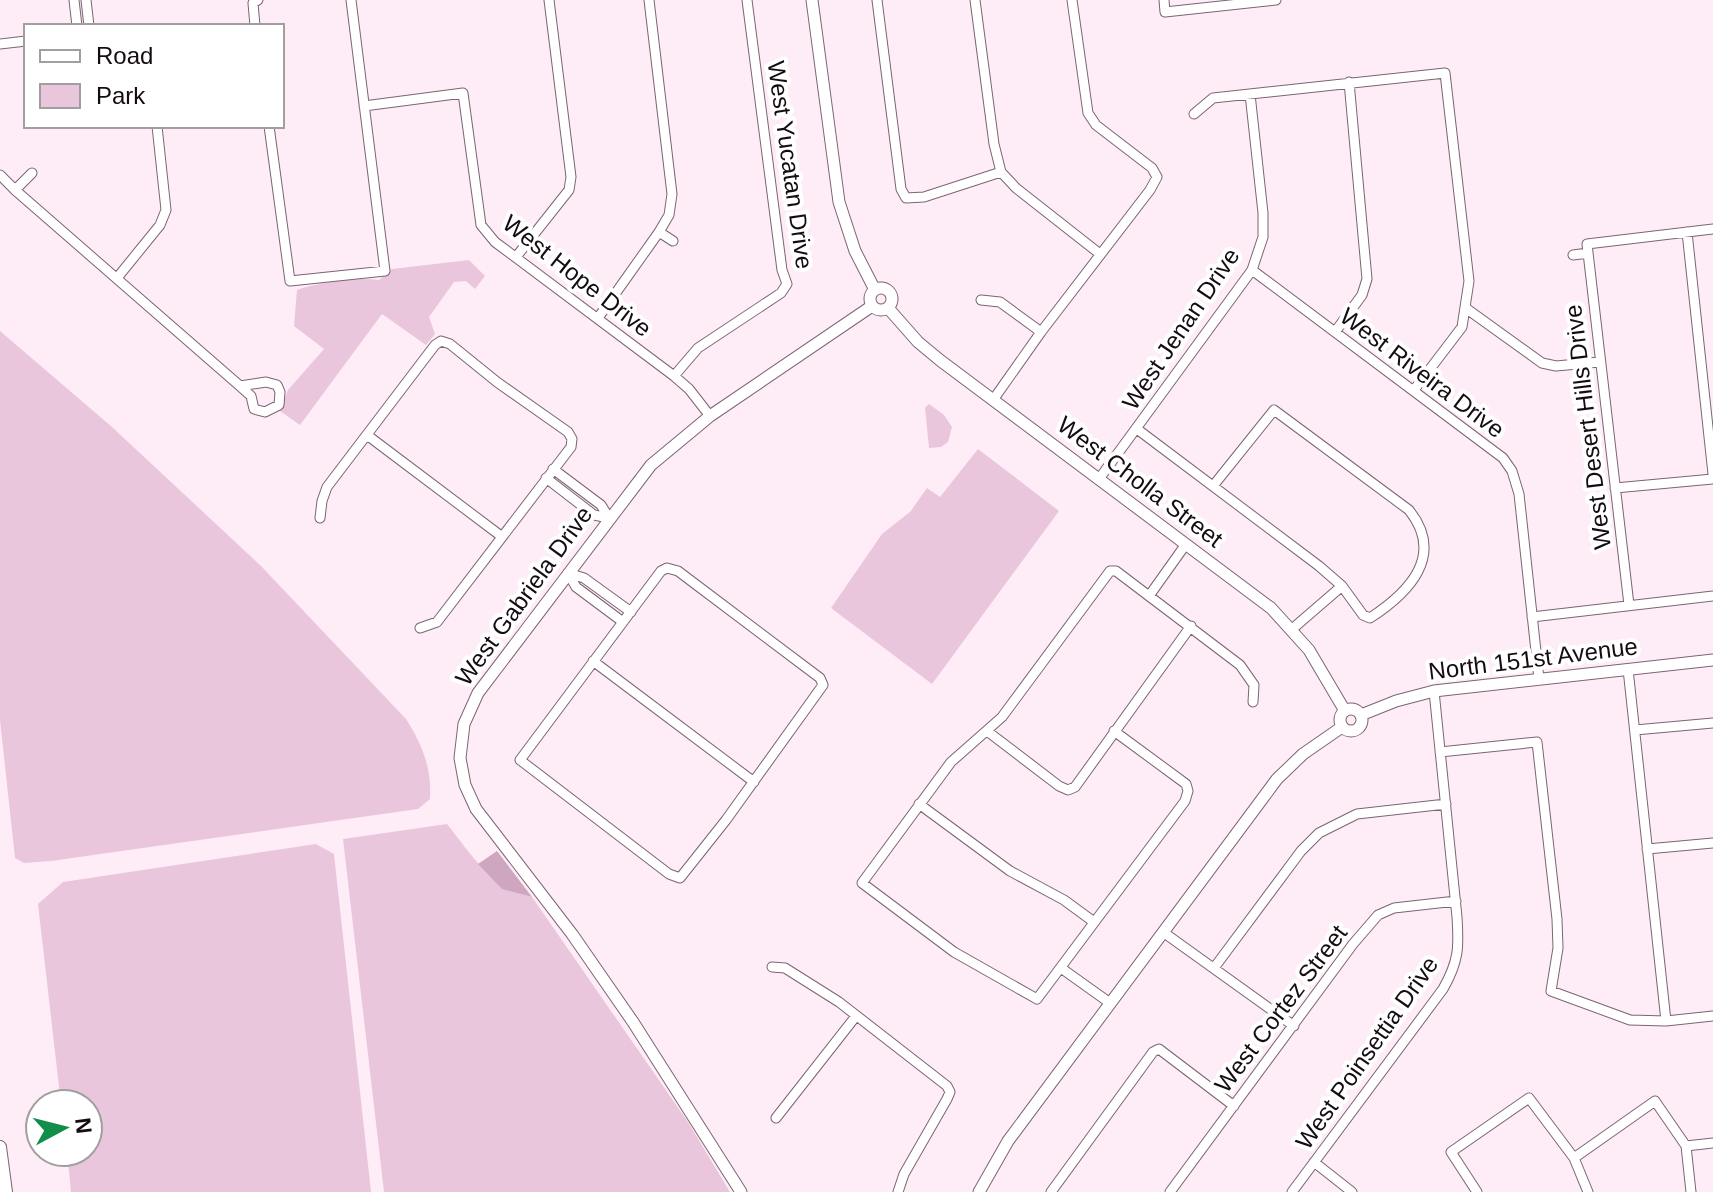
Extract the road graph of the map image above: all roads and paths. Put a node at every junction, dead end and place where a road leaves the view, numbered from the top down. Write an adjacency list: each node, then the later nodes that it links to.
1 (74, 0): 15 (street)
2 (86, 0): 16 (street)
3 (258, 0): 17 (street)
4 (351, 0): 22 (street)
5 (549, 0): 37 (street)
6 (649, 0): 31 (street)
7 (747, 0): 49 (street, West Yucatan Drive)
8 (812, 0): 40 (street)
9 (877, 0): 26 (street)
10 (975, 0): 26 (street)
11 (1072, 0): 35 (street)
12 (1164, 0): 14 (street)
13 (1276, 0): 14 (street)
14 (1245, 2)
15 (77, 24)
16 (89, 24)
17 (255, 24)
18 (24, 41): 19 (street)
19 (0, 44)
20 (1349, 82): 21 (street); 44 (street); 47 (street)
21 (1250, 94): 23 (street); 38 (street, West Jenan Drive)
22 (364, 106): 25 (street); 37 (street, West Hope Drive)
23 (1194, 114)
24 (157, 128): 39 (street)
25 (269, 128)
26 (1001, 172): 35 (street)
27 (32, 173): 29 (street)
28 (0, 175): 29 (street)
29 (15, 190): 39 (street)
30 (1713, 229): 32 (street)
31 (659, 232): 33 (street); 45 (street)
32 (1687, 232): 34 (street); 57 (street)
33 (673, 241)
34 (1588, 249): 36 (street); 48 (street, West Desert Hills Drive)
35 (1100, 254): 46 (street)
36 (1573, 255)
37 (516, 257): 45 (street, West Hope Drive)
38 (1252, 270): 47 (street, West Riveira Drive); 54 (street, West Jenan Drive)
39 (117, 278): 50 (street)
40 (875, 290): 42 (street); 43 (street)
41 (981, 300): 46 (street)
42 (872, 306): 43 (street); 53 (street, West Gabriela Drive)
43 (888, 308): 52 (street, West Cholla Street)
44 (1467, 309): 48 (street); 51 (street)
45 (598, 318): 49 (street, West Hope Drive)
46 (1041, 332): 52 (street)
47 (1335, 332): 51 (street, West Riveira Drive)
48 (1600, 362): 60 (street, West Desert Hills Drive)
49 (674, 376): 53 (street, West Hope Drive)
50 (240, 386): 50 (street)
51 (1414, 390): 73 (street, West Riveira Drive)
52 (993, 400): 58 (street, West Cholla Street)
53 (710, 416): 64 (street, West Gabriela Drive)
54 (1137, 429): 58 (street, West Jenan Drive); 59 (street)
55 (367, 435): 56 (street); 63 (street); 65 (street)
56 (550, 474): 61 (street); 62 (street); 65 (street)
57 (1713, 476): 60 (street)
58 (1099, 479): 66 (street, West Cholla Street)
59 (1213, 486): 68 (street); 68 (street)
60 (1615, 488): 71 (street, West Desert Hills Drive)
61 (583, 492): 62 (street); 64 (street)
62 (576, 501): 64 (street)
63 (320, 518)
64 (609, 518): 67 (street, West Gabriela Drive)
65 (501, 536): 76 (street)
66 (1186, 544): 69 (street); 77 (street, West Cholla Street)
67 (568, 573): 72 (street); 74 (street); 116 (street, West Gabriela Drive)
68 (1342, 586): 77 (street)
69 (1149, 596): 75 (street); 89 (street)
70 (1713, 596): 71 (street)
71 (1629, 605): 73 (street)
72 (631, 612): 74 (street); 92 (street)
73 (1532, 617): 81 (street, West Riveira Drive)
74 (623, 622): 79 (street)
75 (1191, 626): 83 (street); 90 (street)
76 (420, 628)
77 (1291, 630): 84 (street, West Cholla Street)
78 (1713, 660): 80 (street, North 151st Avenue)
79 (593, 661): 92 (street); 92 (street)
80 (1628, 669): 81 (street, North 151st Avenue); 88 (street)
81 (1539, 679): 82 (street, North 151st Avenue)
82 (1434, 691): 85 (street, North 151st Avenue); 91 (street, West Poinsettia Drive)
83 (1253, 702)
84 (1345, 711): 85 (street); 87 (street)
85 (1361, 715): 87 (street)
86 (1713, 723): 88 (street)
87 (1342, 727): 99 (street)
88 (1635, 730): 96 (street)
89 (987, 731): 90 (street); 93 (street)
90 (1114, 731): 98 (street)
91 (1440, 752): 94 (street, West Poinsettia Drive); 106 (street)
92 (754, 782)
93 (919, 804): 98 (street); 101 (street)
94 (1446, 804): 97 (street, West Poinsettia Drive); 102 (street)
95 (1713, 843): 96 (street)
96 (1647, 849): 106 (street)
97 (1456, 901): 107 (street, West Cortez Street); 114 (street, West Poinsettia Drive)
98 (1094, 922): 101 (street)
99 (1163, 932): 102 (street); 103 (street)
100 (772, 967): 104 (street)
101 (1061, 968): 103 (street)
102 (1214, 968): 107 (street)
103 (1110, 1003): 118 (street)
104 (856, 1016): 109 (street); 117 (street)
105 (1713, 1016): 106 (street)
106 (1666, 1021)
107 (1294, 1026): 108 (street, West Cortez Street)
108 (1234, 1106): 119 (street); 120 (street, West Cortez Street)
109 (776, 1118)
110 (1713, 1143): 111 (street)
111 (1686, 1146): 113 (street); 125 (street)
112 (0, 1147): 115 (main road)
113 (1574, 1158): 123 (street); 124 (street)
114 (1314, 1162): 121 (street, West Poinsettia Drive); 122 (street)
115 (6, 1192)
116 (741, 1192)
117 (898, 1192)
118 (979, 1192)
119 (1051, 1192)
120 (1170, 1192)
121 (1292, 1192)
122 (1352, 1192)
123 (1477, 1192)
124 (1588, 1192)
125 (1691, 1192)

